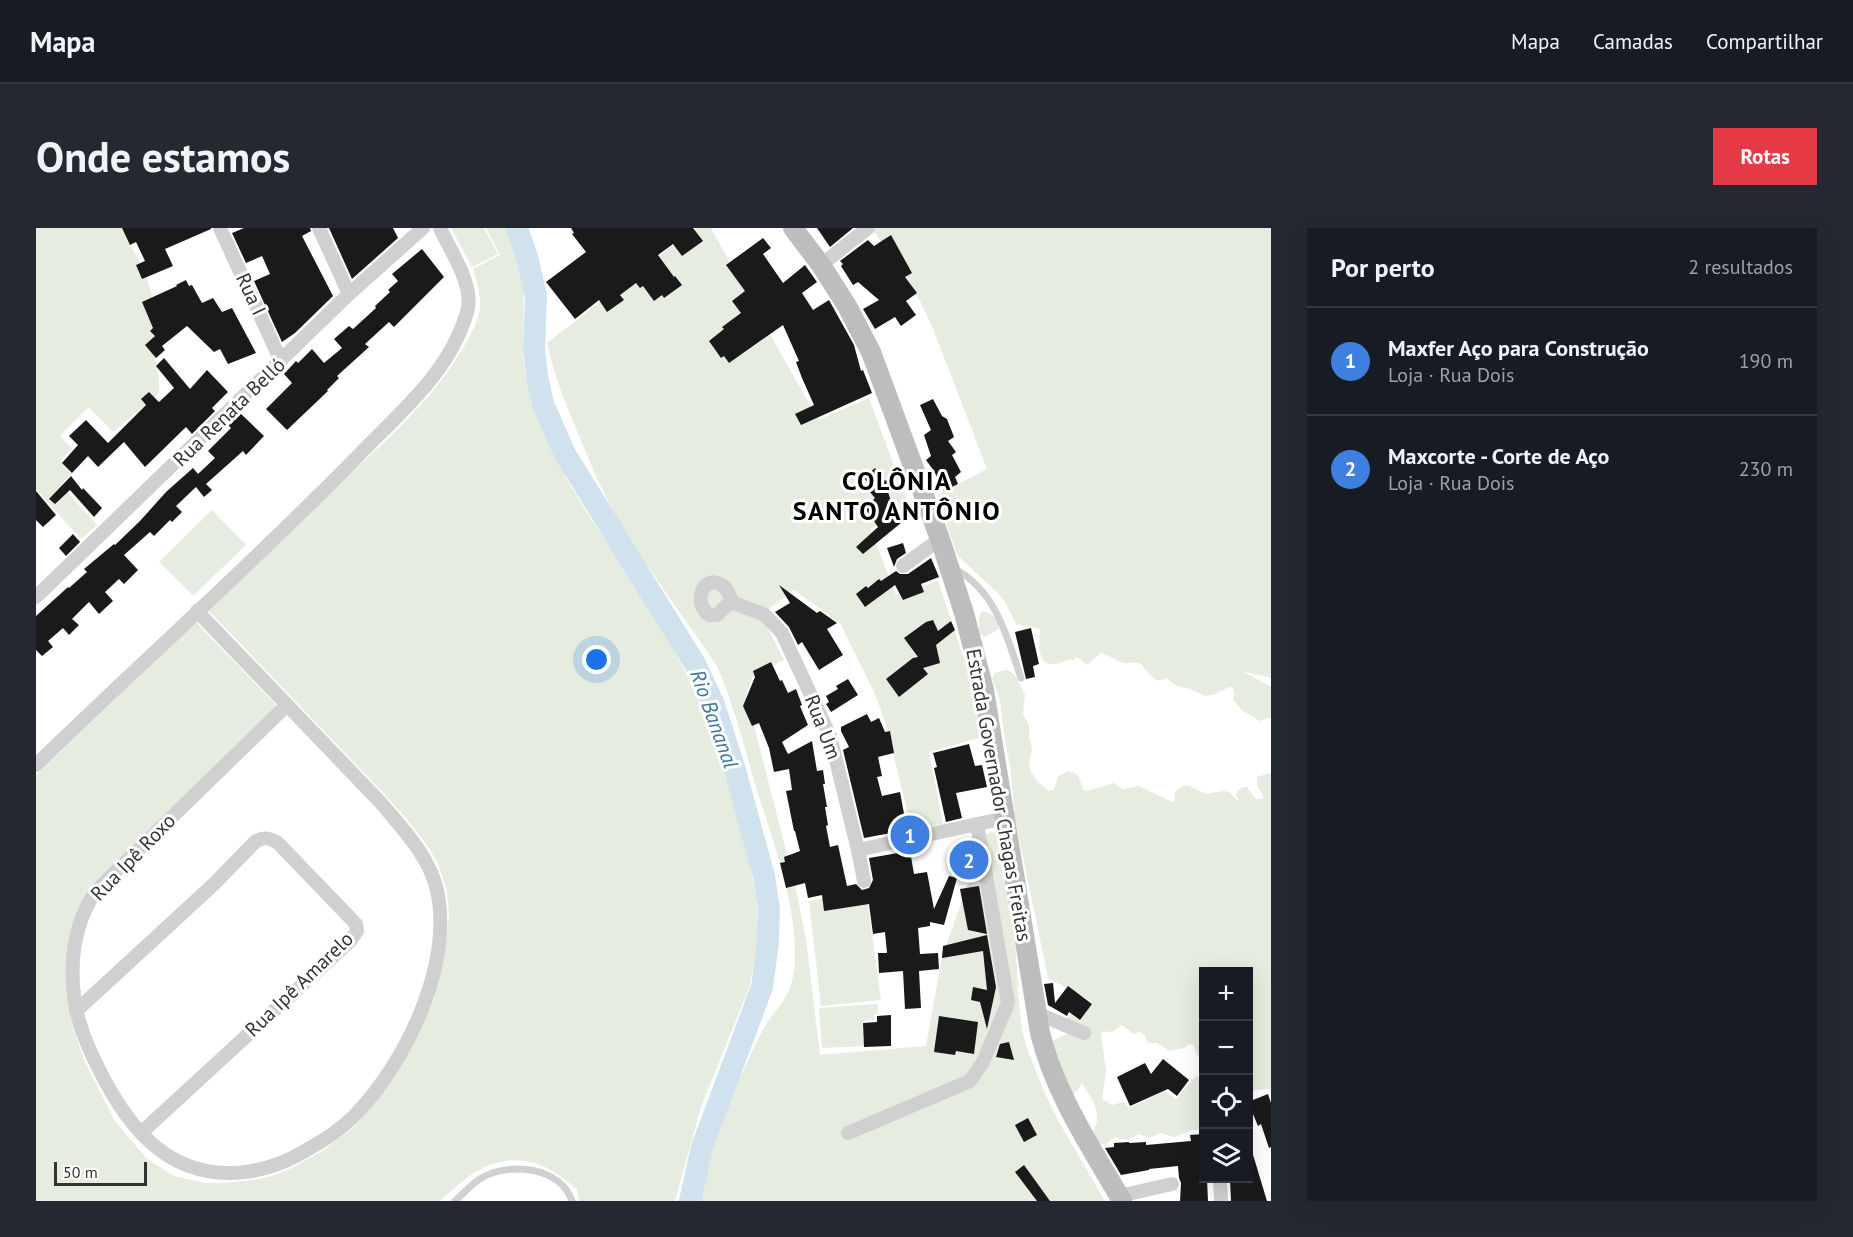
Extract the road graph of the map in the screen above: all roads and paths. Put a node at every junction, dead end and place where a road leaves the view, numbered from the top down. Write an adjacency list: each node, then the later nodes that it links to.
1 (220, 228): 9 (street, Rua I)
2 (319, 228): 8 (street)
3 (423, 228): 8 (street, Rua Renata Belló)
4 (440, 228): 15 (street)
5 (793, 228): 7 (main road, Estrada Governador Chagas Freitas)
6 (868, 228): 7 (street)
7 (821, 265): 10 (main road, Estrada Governador Chagas Freitas)
8 (350, 294): 9 (street, Rua Renata Belló)
9 (281, 361): 13 (street, Rua Renata Belló)
10 (940, 539): 11 (street); 12 (main road, Estrada Governador Chagas Freitas)
11 (903, 566)
12 (950, 567): 16 (lane); 19 (main road, Estrada Governador Chagas Freitas)
13 (36, 597)
14 (734, 603): 21 (street, Rua Um)
15 (197, 611): 17 (street, Rua Ipê Roxo); 18 (street)
16 (1022, 678)
17 (286, 705): 23 (street, Rua Ipê Roxo); 26 (street, Rua Ipê Roxo)
18 (36, 765)
19 (1005, 818): 20 (street); 24 (main road, Estrada Governador Chagas Freitas)
20 (977, 824): 21 (street); 27 (street)
21 (858, 850): 22 (street, Rua Um)
22 (864, 881)
23 (76, 1011): 26 (street, Rua Ipê Roxo); 26 (street, Rua Ipê Amarelo)
24 (1036, 1013): 25 (street); 30 (main road, Estrada Governador Chagas Freitas)
25 (1084, 1033)
26 (142, 1132)
27 (848, 1133)
28 (1220, 1183): 33 (street)
29 (1172, 1184): 30 (street)
30 (1121, 1199)
31 (455, 1201): 32 (lane)
32 (572, 1201)
33 (1221, 1201)

